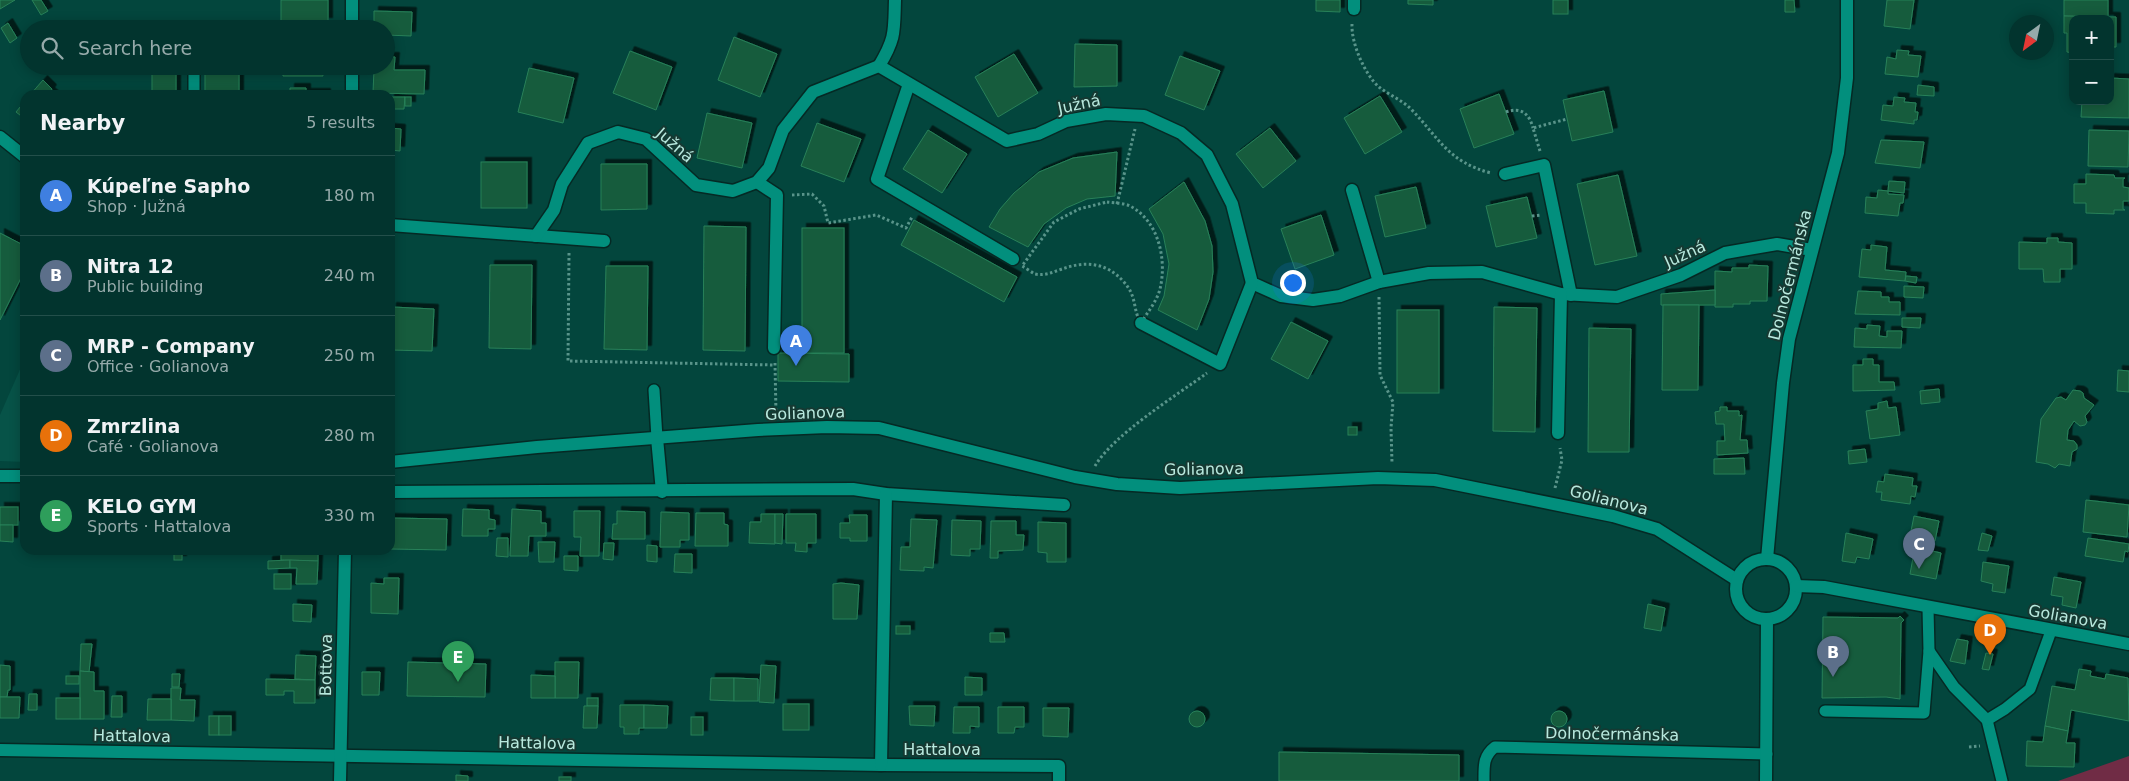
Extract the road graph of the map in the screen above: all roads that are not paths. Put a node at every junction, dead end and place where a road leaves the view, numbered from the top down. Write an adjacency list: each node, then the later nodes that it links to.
1 (352, 0): 4 (street)
2 (894, 0): 5 (street)
3 (1847, 0): 19 (street, Dolnočermánska)
4 (352, 20)
5 (879, 66): 8 (street, Južná); 14 (street)
6 (194, 75): 9 (lane)
7 (352, 75): 10 (street)
8 (909, 84): 20 (street); 22 (street, Južná)
9 (194, 90)
10 (352, 90)
11 (0, 137): 12 (street)
12 (20, 153)
13 (1505, 174): 23 (street)
14 (757, 182): 17 (street, Južná); 25 (street)
15 (1352, 190): 21 (street)
16 (395, 225): 17 (street)
17 (536, 236): 18 (street)
18 (604, 241)
19 (1812, 250): 23 (street, Južná); 37 (street, Dolnočermánska)
20 (1013, 259)
21 (1379, 282): 22 (street, Južná); 23 (street, Južná)
22 (1252, 283): 24 (street)
23 (1566, 294): 27 (street)
24 (1140, 323)
25 (774, 348)
26 (654, 390): 28 (lane)
27 (1558, 433)
28 (657, 438): 29 (street, Golianova); 33 (street); 38 (street, Golianova)
29 (395, 461)
30 (0, 476): 31 (street)
31 (20, 476)
32 (395, 492): 33 (street)
33 (662, 492): 34 (street)
34 (886, 494): 35 (street); 50 (street)
35 (1064, 505)
36 (345, 555): 49 (street, Bottova)
37 (1767, 559): 38 (street); 39 (street)
38 (1737, 580): 41 (street)
39 (1796, 586): 40 (street, Golianova); 41 (street)
40 (1928, 608): 42 (street, Golianova); 44 (lane)
41 (1767, 619): 48 (street)
42 (2050, 631): 43 (street, Golianova); 46 (lane)
43 (2129, 644)
44 (1929, 651): 45 (lane); 46 (lane)
45 (1825, 712)
46 (1987, 720): 55 (lane)
47 (0, 750): 49 (street, Hattalova)
48 (1767, 754): 53 (lane, Dolnočermánska); 54 (street)
49 (341, 755): 50 (street, Hattalova); 51 (street, Bottova)
50 (881, 765): 52 (street, Hattalova)
51 (340, 781)
52 (1059, 781)
53 (1484, 781)
54 (1766, 781)
55 (2002, 781)

